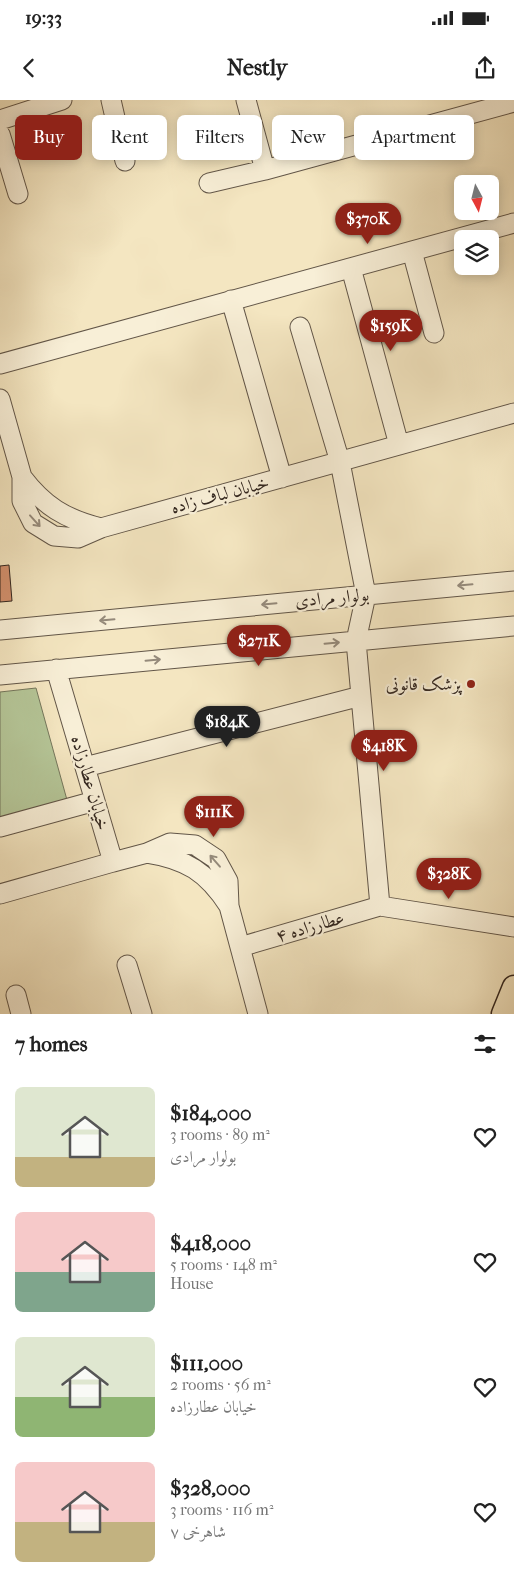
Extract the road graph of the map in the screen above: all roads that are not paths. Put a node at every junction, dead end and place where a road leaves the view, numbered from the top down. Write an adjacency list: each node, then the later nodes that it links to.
1 (62, 100): 5 (street)
2 (111, 100): 7 (street)
3 (246, 100): 8 (street)
4 (514, 102): 8 (street)
5 (0, 120)
6 (0, 134): 10 (street)
7 (125, 161)
8 (265, 170): 9 (street)
9 (209, 183)
10 (18, 194)
11 (514, 223): 12 (street)
12 (412, 251): 13 (street); 16 (street)
13 (351, 268): 14 (street); 21 (street)
14 (231, 300): 17 (street); 23 (street)
15 (300, 327): 22 (street)
16 (434, 333)
17 (0, 364)
18 (0, 399): 20 (street, خیابان لباف زاده)
19 (514, 413): 21 (street, خیابان لباف زاده)
20 (4, 430): 23 (street, خیابان لباف زاده)
21 (399, 445): 22 (street, خیابان لباف زاده)
22 (340, 462): 23 (street, خیابان لباف زاده); 25 (street)
23 (282, 478)
24 (514, 581): 25 (street, بولوار مرادی, one-way to 25)
25 (366, 595): 27 (street, بولوار مرادی, one-way to 27); 28 (street)
26 (514, 626): 28 (street)
27 (0, 630)
28 (356, 641): 29 (street, one-way to 28); 31 (street)
29 (56, 670): 30 (street); 32 (street, خیابان عطارزاده)
30 (0, 675)
31 (361, 696): 32 (street); 37 (street)
32 (85, 767): 33 (street, خیابان عطارزاده)
33 (95, 801): 34 (street); 35 (street, خیابان عطارزاده)
34 (0, 827)
35 (113, 862): 36 (street); 39 (street)
36 (0, 894)
37 (380, 906): 38 (street); 39 (street, عطارزاده ۴)
38 (514, 927)
39 (240, 947): 45 (street)
40 (127, 965): 44 (street)
41 (514, 987): 46 (main road)
42 (16, 995): 43 (street)
43 (21, 1014)
44 (142, 1014)
45 (258, 1014)
46 (503, 1014)

